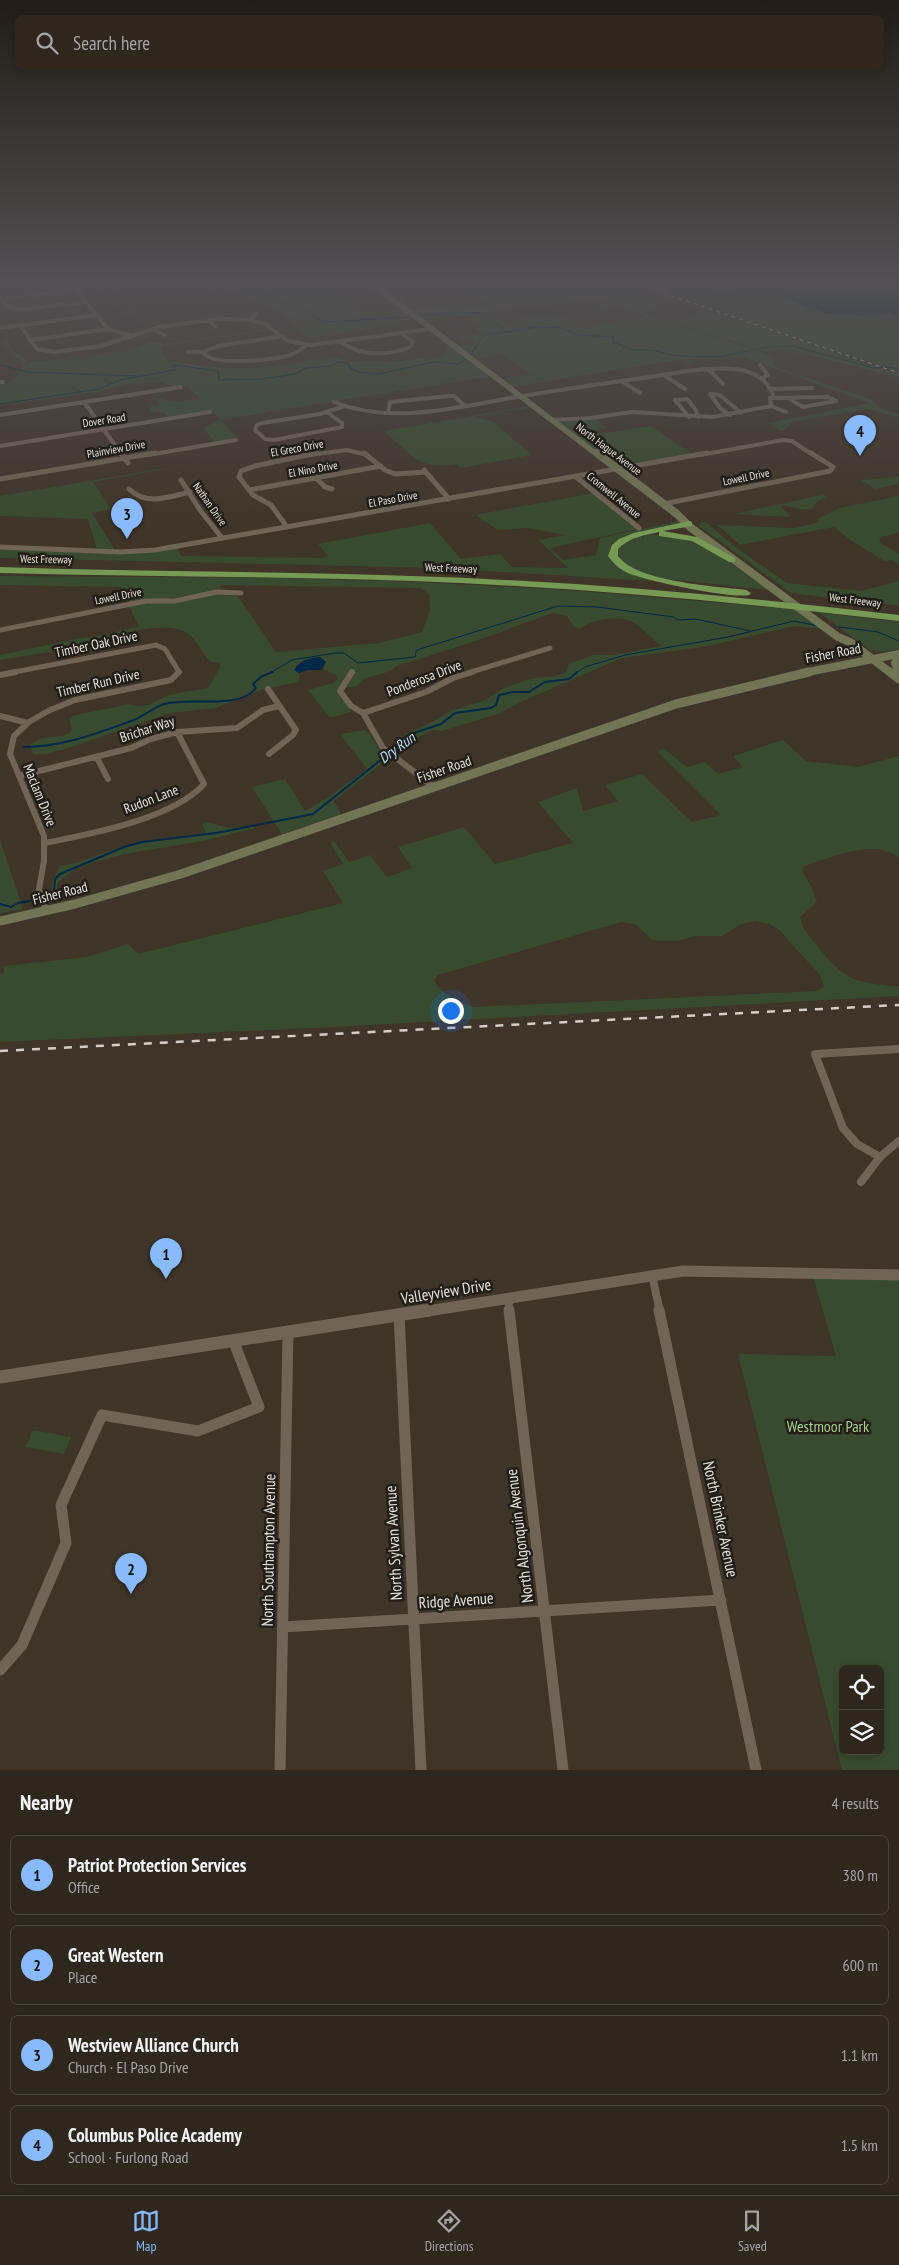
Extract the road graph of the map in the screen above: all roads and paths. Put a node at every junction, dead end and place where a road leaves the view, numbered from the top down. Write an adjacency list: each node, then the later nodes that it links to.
1 (760, 365): 5 (street)
2 (480, 366): 13 (main road, North Hague Avenue)
3 (709, 370): 4 (street); 5 (street); 7 (street)
4 (664, 375): 6 (street); 10 (street)
5 (762, 378): 11 (street)
6 (624, 382): 12 (street); 13 (street)
7 (723, 384)
8 (181, 387): 16 (street)
9 (812, 388): 11 (street)
10 (685, 389)
11 (770, 389): 14 (street)
12 (640, 393)
13 (520, 396): 18 (street); 30 (main road, North Hague Avenue)
14 (771, 397): 15 (street); 19 (street)
15 (788, 398): 15 (street)
16 (84, 402): 26 (street); 31 (street)
17 (334, 402): 20 (street)
18 (464, 405): 23 (street); 23 (street)
19 (771, 406): 24 (street); 25 (street)
20 (342, 407): 22 (street); 23 (street)
21 (210, 412): 31 (street, Dover Road)
22 (326, 412): 22 (street)
23 (388, 412)
24 (786, 412)
25 (742, 413): 27 (street); 27 (street)
26 (0, 415)
27 (730, 415): 29 (street)
28 (689, 417): 29 (street); 29 (street); 30 (street)
29 (698, 417)
30 (552, 420): 37 (main road, North Hague Avenue)
31 (103, 429): 33 (street, Dover Road); 34 (street)
32 (236, 440): 34 (street, Plainview Drive)
33 (0, 446)
34 (126, 461): 40 (street, Plainview Drive)
35 (381, 466): 39 (street, El Nino Drive); 44 (street, El Greco Drive); 46 (street)
36 (833, 469): 37 (street, El Paso Drive); 47 (street, Lowell Drive)
37 (618, 470): 38 (street, El Paso Drive); 47 (main road, North Hague Avenue)
38 (576, 477): 46 (street, El Paso Drive); 50 (street, Cromwell Avenue)
39 (316, 478): 43 (street); 44 (street, El Nino Drive)
40 (0, 479)
41 (181, 480): 45 (street, Nathan Drive)
42 (129, 489): 45 (street)
43 (332, 489)
44 (249, 490): 49 (street)
45 (190, 492): 51 (street, Nathan Drive)
46 (449, 499): 49 (street, El Paso Drive)
47 (663, 504): 48 (main road, North Hague Avenue)
48 (690, 524): 50 (highway); 53 (main road, North Hague Avenue); 63 (main road, North Hague Avenue)
49 (287, 527): 51 (street, El Paso Drive)
50 (640, 531): 53 (highway); 59 (highway)
51 (222, 538): 52 (street, El Paso Drive)
52 (0, 547)
53 (732, 560): 63 (main road, North Hague Avenue)
54 (0, 562): 59 (highway, West Freeway)
55 (0, 570): 56 (highway, West Freeway)
56 (153, 573): 57 (highway); 61 (highway, West Freeway)
57 (0, 574)
58 (241, 593): 62 (street, Lowell Drive)
59 (746, 593): 60 (highway, West Freeway)
60 (899, 610)
61 (899, 618)
62 (0, 630)
63 (850, 642): 66 (main road, North Hague Avenue)
64 (550, 648): 74 (street, Ponderosa Drive)
65 (899, 655): 66 (main road, Fisher Road); 68 (main road)
66 (873, 659): 71 (main road, North Hague Avenue); 82 (main road, Fisher Road)
67 (352, 672): 74 (street)
68 (899, 673)
69 (0, 675): 70 (street, Timber Oak Drive)
70 (177, 676): 76 (street, Timber Run Drive)
71 (899, 679)
72 (268, 690): 73 (street)
73 (279, 706): 77 (street, Brichar Way); 78 (street)
74 (363, 713): 82 (street)
75 (0, 716): 76 (street)
76 (28, 724): 80 (street, Maclam Drive)
77 (177, 732): 79 (street, Brichar Way); 83 (street, Rudon Lane)
78 (269, 754)
79 (97, 758): 80 (street, Brichar Way); 81 (street)
80 (19, 776): 83 (street, Maclam Drive)
81 (108, 779)
82 (434, 787): 84 (main road, Fisher Road)
83 (45, 843): 84 (street, Maclam Drive)
84 (46, 911): 85 (main road, Fisher Road)
85 (0, 921)
86 (899, 1049): 88 (street)
87 (899, 1141): 88 (street)
88 (880, 1157): 89 (street)
89 (861, 1182)
90 (652, 1275): 91 (street, Valleyview Drive); 92 (street, Valleyview Drive); 97 (street, North Brinker Avenue)
91 (899, 1275)
92 (508, 1298): 93 (street, Valleyview Drive); 98 (street, North Algonquin Avenue)
93 (399, 1314): 94 (street, Valleyview Drive); 99 (street, North Sylvan Avenue)
94 (288, 1332): 95 (street, Valleyview Drive); 100 (street, North Southampton Avenue)
95 (233, 1339): 96 (street, Valleyview Drive); 101 (street)
96 (0, 1377)
97 (721, 1600): 98 (street, Ridge Avenue); 105 (street, North Brinker Avenue)
98 (544, 1611): 99 (street, Ridge Avenue); 104 (street, North Algonquin Avenue)
99 (414, 1619): 100 (street, Ridge Avenue); 103 (street, North Sylvan Avenue)
100 (282, 1627): 102 (street, North Southampton Avenue)
101 (0, 1670)
102 (280, 1770)
103 (421, 1770)
104 (563, 1770)
105 (756, 1770)

